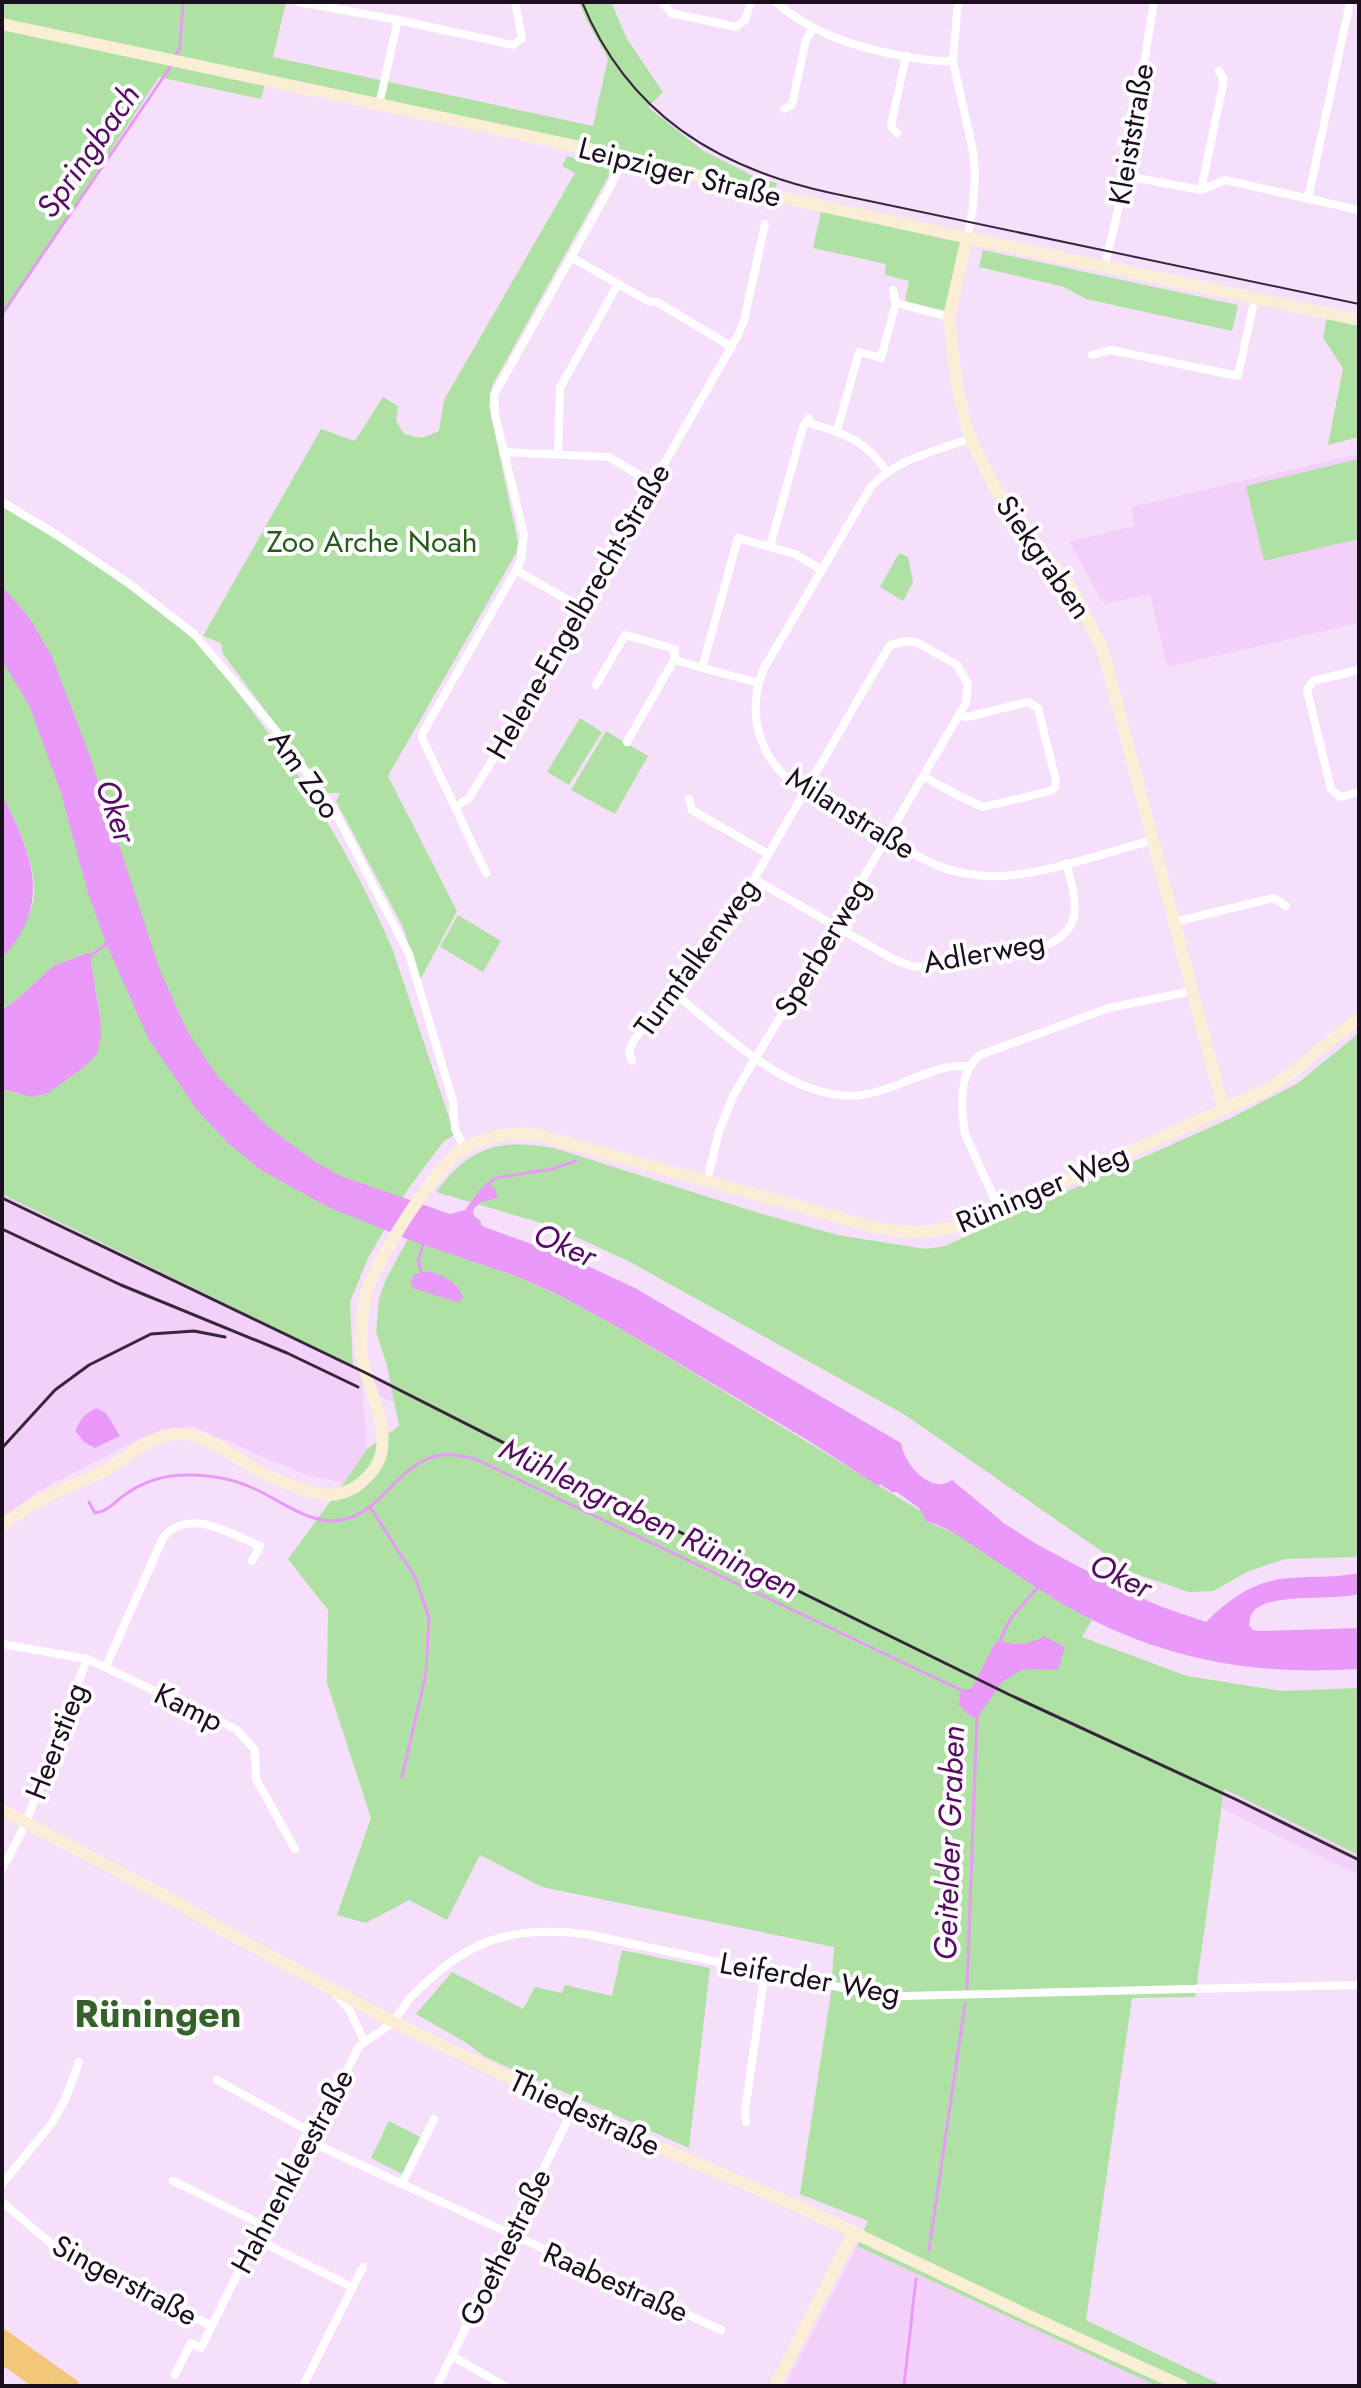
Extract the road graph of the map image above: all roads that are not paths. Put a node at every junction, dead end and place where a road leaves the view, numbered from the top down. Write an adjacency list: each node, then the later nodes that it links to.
1 (299, 2): 9 (street)
2 (515, 2): 10 (street)
3 (751, 2): 8 (street)
4 (775, 2): 12 (street)
5 (958, 2): 14 (street)
6 (1154, 2): 20 (street, Kleiststraße)
7 (1350, 2): 22 (street)
8 (663, 3)
9 (348, 6): 10 (street)
10 (398, 20): 16 (street)
11 (2, 24): 16 (street, Leipziger Straße)
12 (813, 28): 13 (street); 17 (street)
13 (906, 56): 14 (street); 18 (street)
14 (953, 61): 25 (street)
15 (1219, 71): 21 (street)
16 (379, 105): 19 (street, Leipziger Straße)
17 (784, 109)
18 (897, 133)
19 (622, 156): 25 (street, Leipziger Straße); 26 (street)
20 (1126, 176): 21 (street); 27 (street, Kleiststraße)
21 (1201, 190): 22 (street)
22 (1308, 199): 23 (street)
23 (1359, 210)
24 (765, 224): 34 (street, Helene-Engelbrecht-Straße)
25 (967, 238): 27 (street, Leipziger Straße); 32 (street, Siekgraben)
26 (571, 257): 28 (street); 38 (street)
27 (1105, 265): 30 (street, Leipziger Straße)
28 (618, 284): 34 (street); 39 (street)
29 (893, 290): 31 (street)
30 (1255, 297): 33 (street, Leipziger Straße); 35 (street)
31 (896, 303): 32 (street); 36 (street)
32 (949, 317): 37 (street, Siekgraben)
33 (1359, 320)
34 (732, 347): 41 (street, Helene-Engelbrecht-Straße)
35 (1092, 355)
36 (837, 431): 40 (street); 43 (street)
37 (971, 438): 40 (street, Milanstraße); 61 (street, Siekgraben)
38 (503, 452): 39 (street); 44 (street)
39 (558, 454): 41 (street)
40 (887, 472): 45 (street, Milanstraße)
41 (652, 483): 46 (street, Helene-Engelbrecht-Straße)
42 (2, 502): 76 (street, Am Zoo)
43 (770, 547): 45 (street); 48 (street)
44 (516, 570): 46 (street); 59 (street)
45 (822, 570): 51 (street, Milanstraße)
46 (585, 610): 59 (street, Helene-Engelbrecht-Straße)
47 (674, 660): 48 (street); 52 (street); 54 (street)
48 (702, 668): 51 (street)
49 (1359, 670): 57 (street)
50 (966, 676): 53 (street, Sperberweg); 56 (street, Turmfalkenweg)
51 (758, 683): 56 (street, Milanstraße)
52 (596, 685)
53 (959, 715): 55 (street, Sperberweg); 55 (street)
54 (627, 742)
55 (923, 776): 60 (street, Sperberweg)
56 (804, 791): 60 (street, Milanstraße); 62 (street, Turmfalkenweg)
57 (1359, 792)
58 (689, 799): 62 (street, Turmfalkenweg)
59 (455, 807): 64 (street)
60 (887, 838): 63 (street, Milanstraße); 68 (street, Sperberweg)
61 (1153, 840): 63 (street, Milanstraße); 67 (street, Siekgraben)
62 (768, 854): 65 (street, Turmfalkenweg)
63 (1066, 863): 68 (street, Adlerweg)
64 (486, 873)
65 (754, 879): 68 (street, Adlerweg); 69 (street, Turmfalkenweg)
66 (1286, 906): 67 (street)
67 (1174, 922): 70 (street, Siekgraben)
68 (835, 926): 72 (street, Sperberweg)
69 (671, 991): 72 (street); 73 (street, Turmfalkenweg)
70 (1192, 991): 74 (street); 75 (street, Siekgraben)
71 (1359, 1018): 75 (street, Rüninger Weg)
72 (755, 1057): 74 (street); 77 (street, Sperberweg)
73 (632, 1061)
74 (969, 1066): 78 (street)
75 (1223, 1108): 78 (street, Rüninger Weg)
76 (465, 1149): 77 (street, Rüninger Weg); 79 (street)
77 (707, 1181): 78 (street, Rüninger Weg)
78 (1000, 1211)
79 (2, 1525)
80 (252, 1561): 83 (street)
81 (2, 1644): 82 (street, Heerstieg)
82 (87, 1659): 83 (street, Heerstieg); 85 (street, Heerstieg)
83 (106, 1666): 86 (street, Kamp)
84 (2, 1810): 85 (street, Thiedestraße)
85 (26, 1823): 87 (street, Heerstieg); 90 (street, Thiedestraße)
86 (295, 1849)
87 (2, 1870)
88 (765, 1972): 89 (street, Leiferder Weg); 91 (street, Leiferder Weg); 97 (street)
89 (1359, 1985)
90 (334, 1990): 91 (street, Thiedestraße); 92 (street, Hahnenkleestraße)
91 (393, 2022): 92 (street, Hahnenkleestraße); 95 (street, Thiedestraße)
92 (364, 2041): 98 (street, Hahnenkleestraße)
93 (79, 2062): 100 (street)
94 (217, 2080): 98 (street, Raabestraße)
95 (573, 2109): 104 (street, Thiedestraße); 105 (street, Goethestraße)
96 (434, 2119): 101 (street)
97 (746, 2122)
98 (306, 2135): 101 (street, Raabestraße); 103 (street, Hahnenkleestraße)
99 (173, 2181): 103 (street)
100 (2, 2184)
101 (402, 2184): 105 (street, Raabestraße)
102 (2, 2202): 109 (street, Singerstraße)
103 (261, 2224): 106 (street, Hahnenkleestraße)
104 (854, 2232): 120 (street); 121 (street, Thiedestraße)
105 (510, 2234): 110 (street, Raabestraße); 113 (street, Goethestraße)
106 (254, 2238): 108 (street); 109 (street, Hahnenkleestraße)
107 (363, 2267): 108 (street)
108 (352, 2287): 117 (street)
109 (212, 2326): 114 (street, Hahnenkleestraße)
110 (721, 2330)
111 (2, 2337): 116 (highway)
112 (2, 2355): 115 (highway)
113 (452, 2356): 118 (street, Goethestraße); 119 (street)
114 (175, 2375)
115 (45, 2386)
116 (71, 2386)
117 (303, 2386)
118 (437, 2386)
119 (505, 2386)
120 (775, 2386)
121 (1182, 2386)

